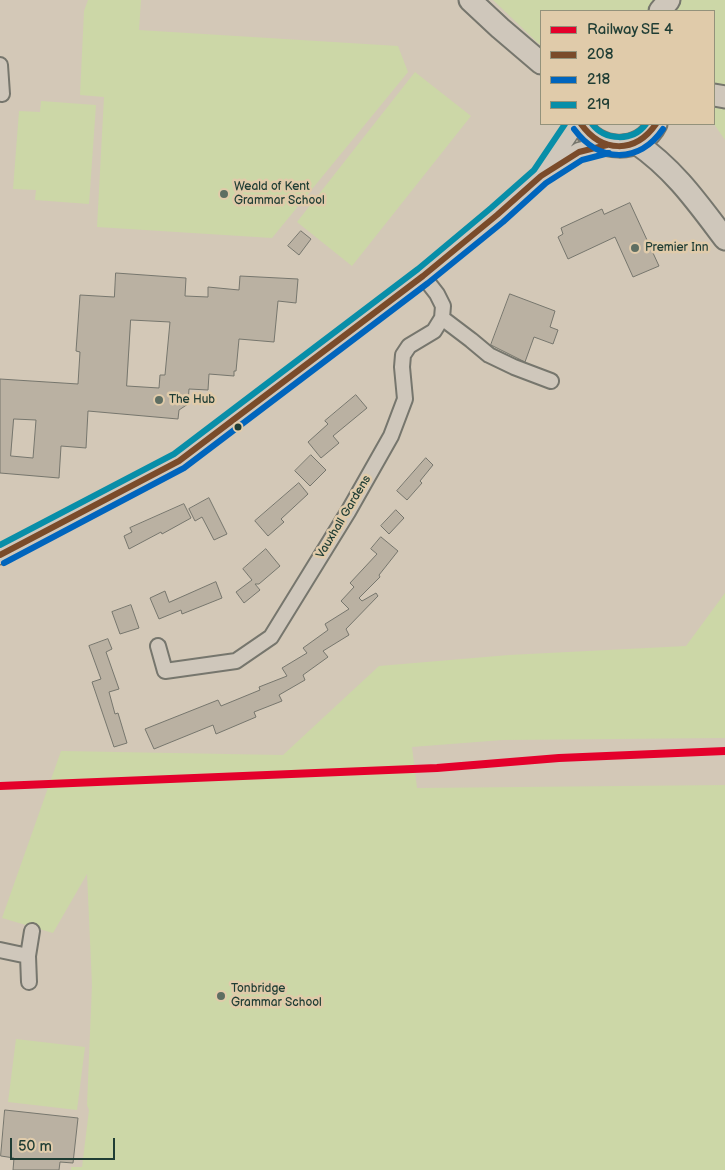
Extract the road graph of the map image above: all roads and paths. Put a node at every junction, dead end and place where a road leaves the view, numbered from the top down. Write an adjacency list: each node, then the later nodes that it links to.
1 (470, 0): 2 (highway)
2 (540, 60)
3 (0, 65): 4 (street)
4 (2, 94)
5 (573, 125): 10 (main road)
6 (582, 125): 9 (highway)
7 (657, 125): 8 (highway)
8 (636, 143): 9 (highway); 11 (highway)
9 (607, 145): 10 (main road)
10 (541, 176): 12 (main road)
11 (725, 239)
12 (423, 276): 13 (street); 15 (main road)
13 (442, 318): 14 (street); 16 (street, Vauxhall Gardens)
14 (551, 381)
15 (0, 555)
16 (158, 646)
17 (32, 931): 19 (street)
18 (0, 950): 19 (street)
19 (28, 956): 20 (street)
20 (29, 982)

